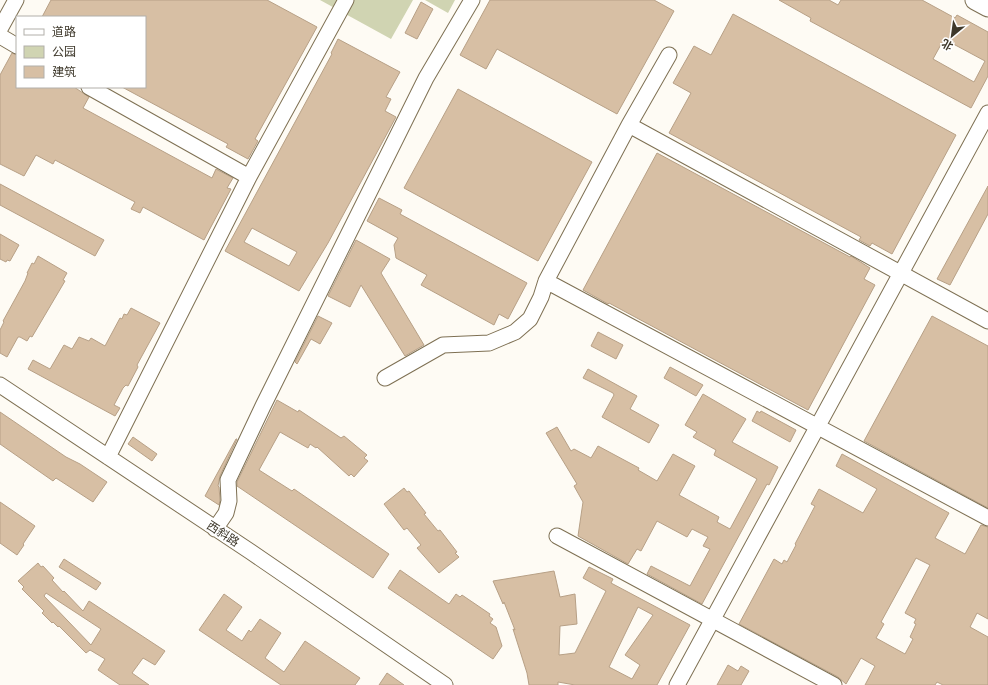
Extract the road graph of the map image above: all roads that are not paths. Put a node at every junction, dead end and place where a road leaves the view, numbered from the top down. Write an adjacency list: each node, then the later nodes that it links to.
1 (16, 0): 6 (street)
2 (346, 0): 13 (street)
3 (472, 0): 22 (street)
4 (975, 0): 5 (main road)
5 (988, 7)
6 (0, 29)
7 (0, 36): 8 (street)
8 (16, 45)
9 (669, 55): 12 (street)
10 (91, 88): 13 (street)
11 (988, 113): 14 (street)
12 (629, 125): 14 (street); 15 (street)
13 (249, 178): 20 (street)
14 (901, 274): 16 (street); 19 (street)
15 (546, 280): 17 (street); 19 (street)
16 (988, 321)
17 (385, 378)
18 (0, 384): 20 (street, 西斜路)
19 (818, 427): 21 (street); 24 (street)
20 (108, 457): 22 (street, 西斜路)
21 (988, 518)
22 (215, 529): 25 (street, 西斜路)
23 (557, 536): 24 (street)
24 (713, 620): 26 (street); 27 (street)
25 (445, 685)
26 (677, 685)
27 (834, 685)

